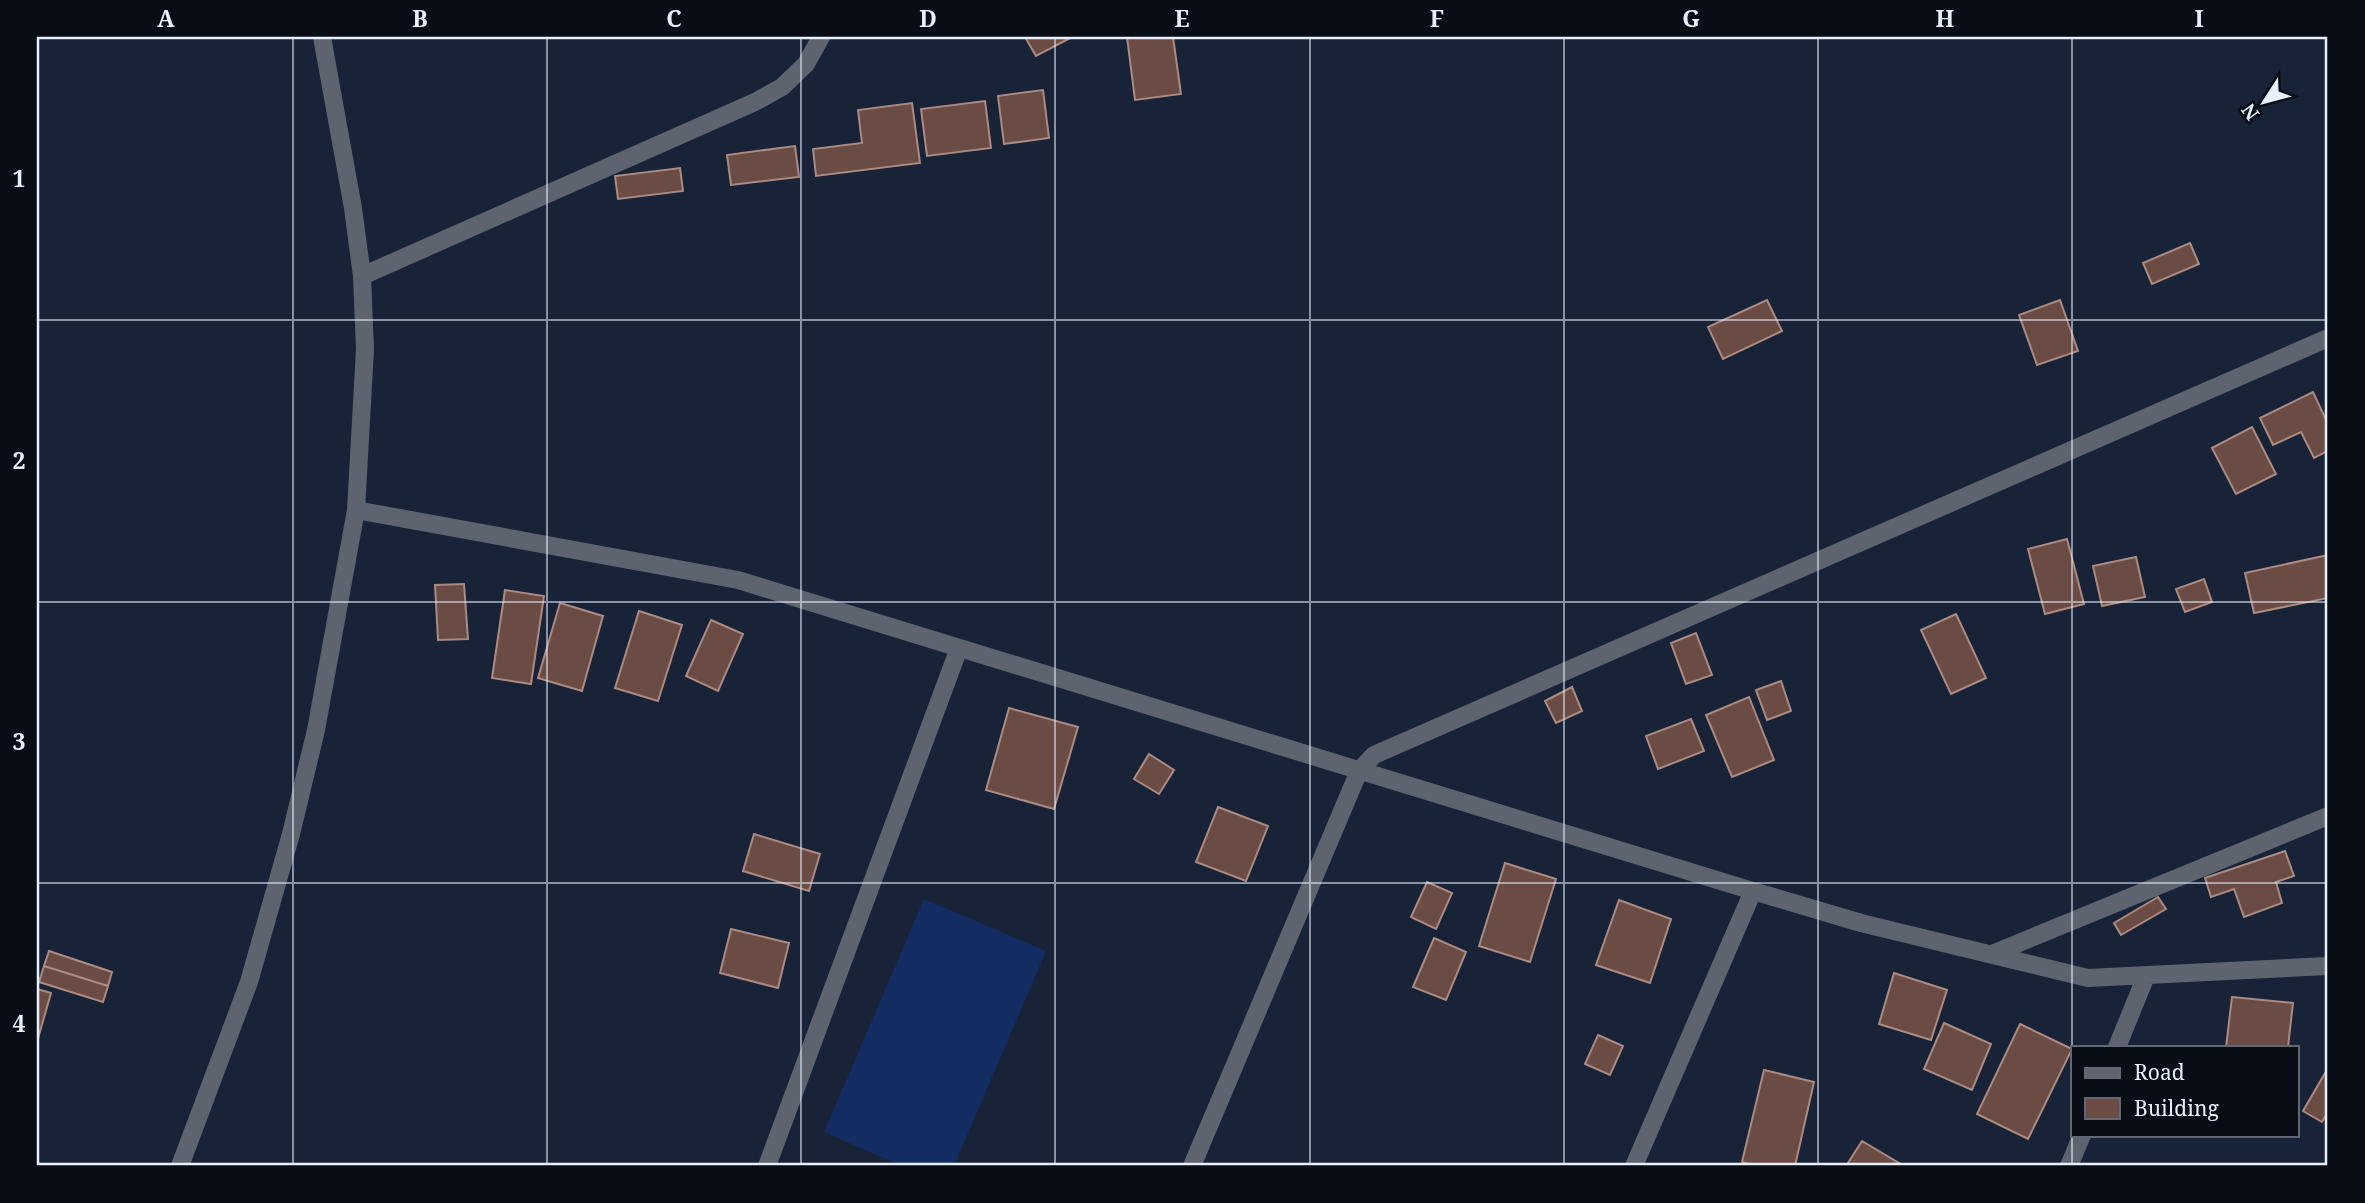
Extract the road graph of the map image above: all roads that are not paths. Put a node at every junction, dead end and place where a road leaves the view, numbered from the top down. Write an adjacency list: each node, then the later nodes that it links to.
1 (322, 37): 3 (street)
2 (821, 37): 3 (street)
3 (362, 276): 5 (street)
4 (2328, 338): 7 (street)
5 (356, 510): 6 (street); 15 (street)
6 (959, 648): 7 (street); 16 (street)
7 (1359, 771): 9 (street); 17 (street)
8 (2328, 816): 10 (street)
9 (1753, 891): 10 (street); 18 (street)
10 (1992, 954): 12 (street)
11 (2328, 966): 12 (street)
12 (2146, 976): 13 (street)
13 (2118, 1046)
14 (2082, 1136): 19 (street)
15 (180, 1166)
16 (767, 1166)
17 (1192, 1166)
18 (1634, 1166)
19 (2069, 1166)

